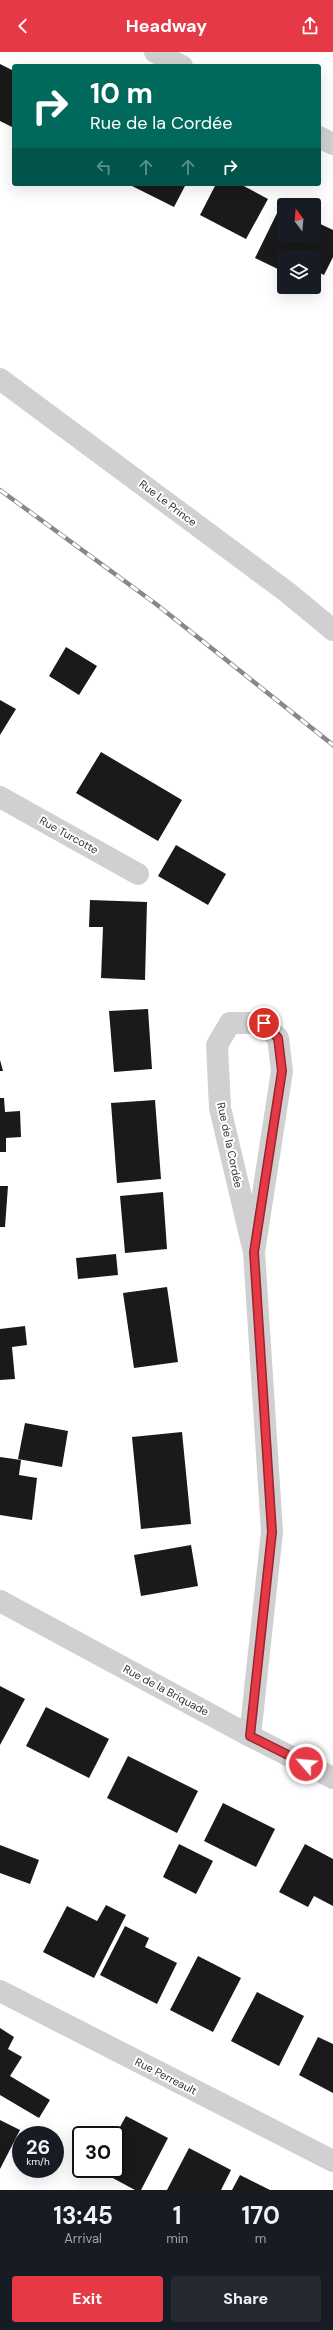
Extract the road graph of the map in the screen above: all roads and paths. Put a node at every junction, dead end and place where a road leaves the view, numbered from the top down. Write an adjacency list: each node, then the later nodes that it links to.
1 (155, 52): 2 (street)
2 (178, 64)
3 (321, 138): 4 (street)
4 (333, 144)
5 (0, 379): 6 (street, Rue Le Prince)
6 (333, 630)
7 (0, 797): 8 (street, Rue Turcotte)
8 (138, 874)
9 (254, 1252): 9 (street, Rue de la Cordée); 11 (street, Rue de la Cordée)
10 (0, 1601): 11 (street, Rue de la Briquade)
11 (250, 1736): 12 (street, Rue de la Briquade)
12 (333, 1778)
13 (0, 1992): 14 (street, Rue Perreault)
14 (333, 2161)

